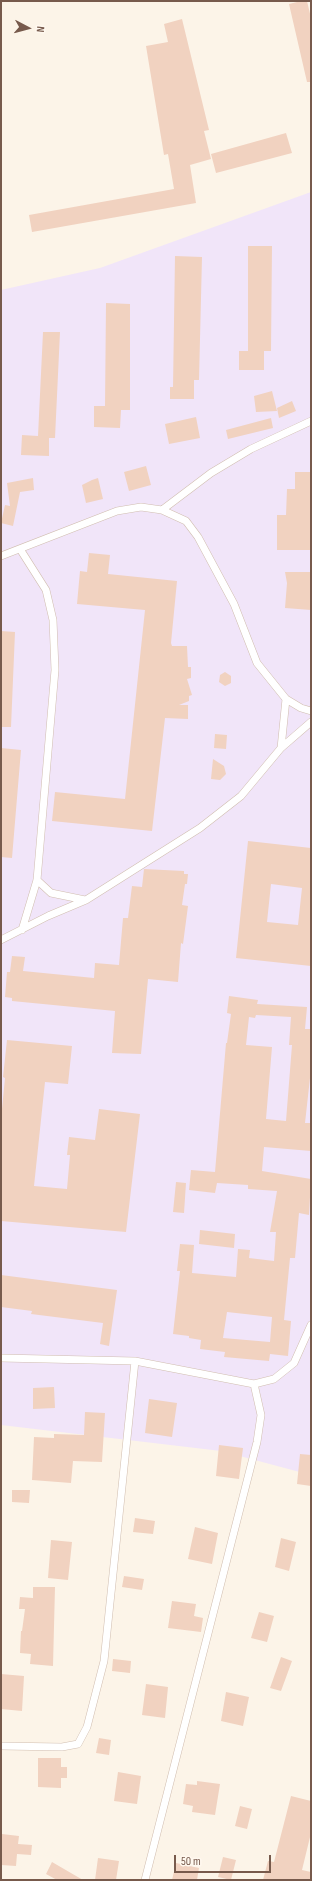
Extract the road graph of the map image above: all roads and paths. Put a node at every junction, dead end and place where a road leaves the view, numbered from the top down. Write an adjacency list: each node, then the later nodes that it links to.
1 (311, 421): 2 (lane)
2 (162, 510): 3 (lane); 5 (lane)
3 (20, 549): 4 (lane); 9 (lane)
4 (1, 556)
5 (286, 699): 6 (lane); 8 (lane)
6 (311, 711)
7 (311, 722): 8 (lane)
8 (281, 748): 10 (lane)
9 (37, 880): 10 (lane); 11 (lane)
10 (86, 900): 11 (lane)
11 (22, 930): 12 (lane)
12 (1, 940)
13 (311, 1325): 16 (lane)
14 (1, 1358): 15 (lane)
15 (135, 1361): 16 (lane); 17 (lane)
16 (254, 1384): 18 (lane)
17 (1, 1746)
18 (145, 1880)

